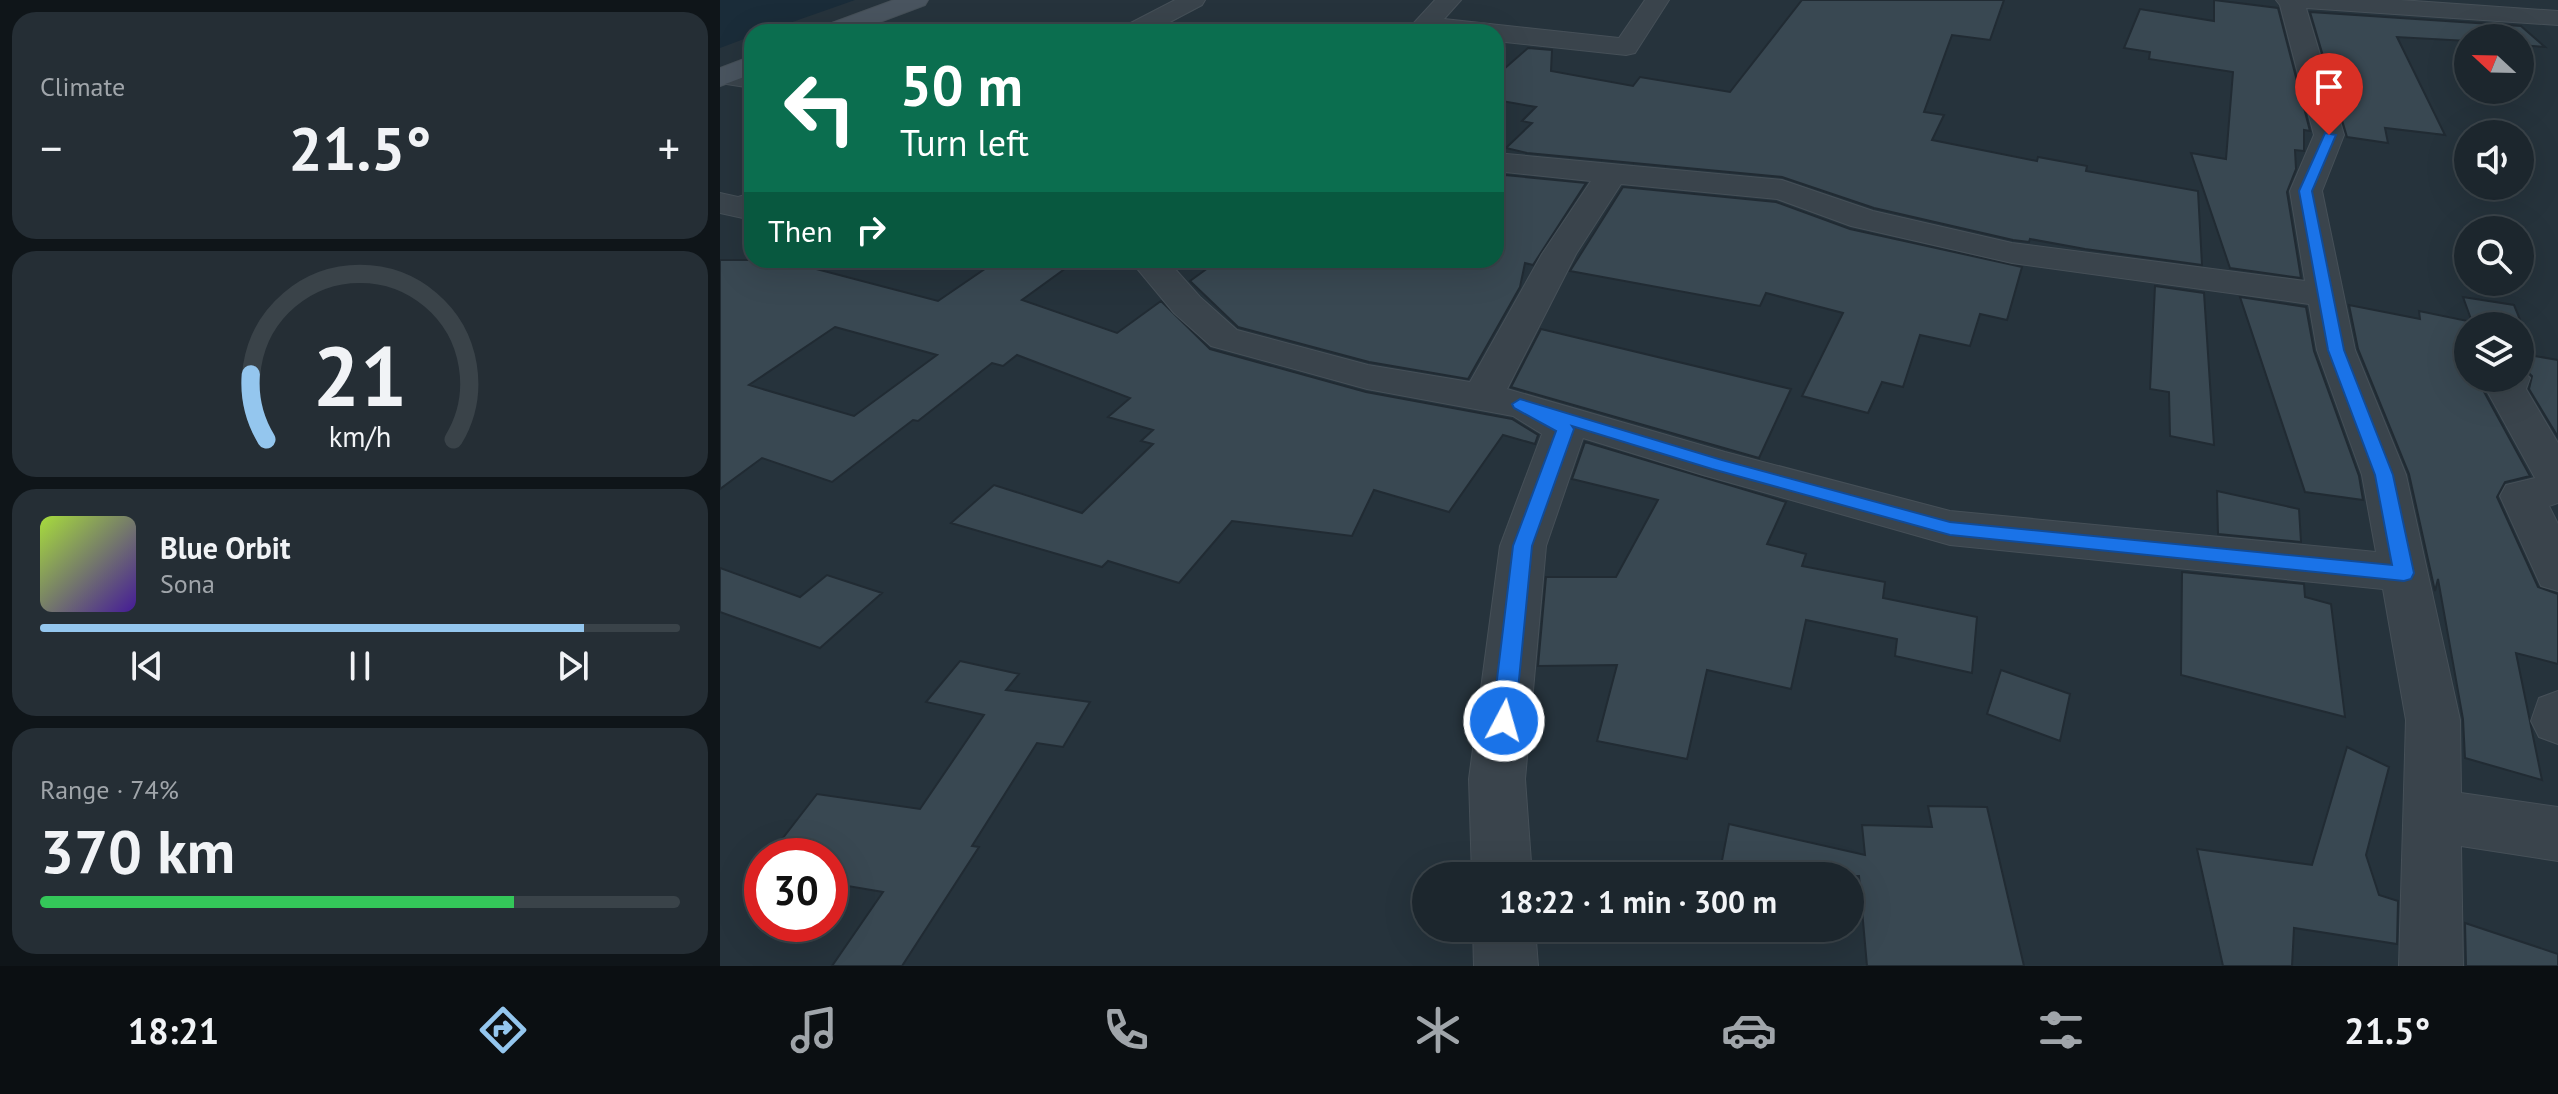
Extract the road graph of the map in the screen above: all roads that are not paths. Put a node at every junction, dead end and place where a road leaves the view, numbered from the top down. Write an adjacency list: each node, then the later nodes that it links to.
1 (916, 0): 7 (street)
2 (1192, 0): 8 (street)
3 (1449, 0): 9 (street)
4 (1657, 0): 10 (street)
5 (2289, 0): 6 (street); 16 (street)
6 (2558, 18)
7 (852, 24)
8 (1147, 24)
9 (1426, 24)
10 (1504, 33)
11 (1504, 163): 12 (street)
12 (1613, 173): 16 (street); 18 (street)
13 (720, 203): 14 (street)
14 (744, 207)
15 (1157, 268): 18 (street)
16 (2326, 295): 21 (street)
17 (2508, 392): 19 (street)
18 (1501, 401): 21 (street); 27 (street)
19 (2558, 480)
20 (2558, 488): 22 (street)
21 (2404, 573): 25 (street)
22 (2558, 573)
23 (2558, 714): 24 (street)
24 (2558, 721)
25 (2432, 815): 26 (street); 30 (street)
26 (2558, 834)
27 (1501, 862)
28 (1505, 942): 29 (street)
29 (1506, 966)
30 (2431, 966)

